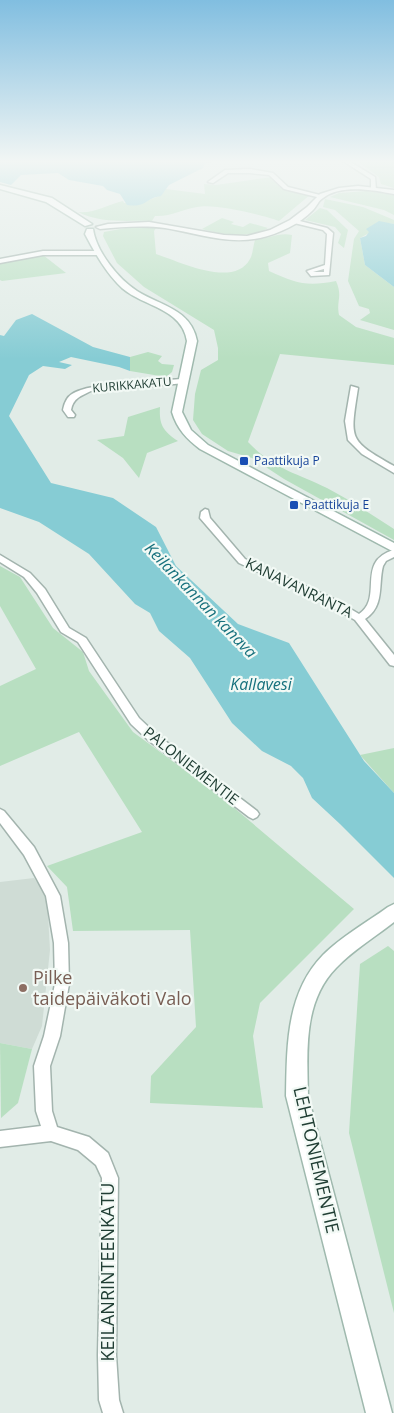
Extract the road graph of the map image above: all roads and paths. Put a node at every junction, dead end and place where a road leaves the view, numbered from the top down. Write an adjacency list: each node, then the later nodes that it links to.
1 (89, 227): 5 (main road)
2 (166, 227): 3 (main road)
3 (282, 227)
4 (315, 227): 7 (street)
5 (98, 254): 6 (street); 8 (main road)
6 (0, 261)
7 (328, 266)
8 (183, 381): 10 (street, KURIKKAKATU); 13 (main road)
9 (354, 388): 11 (street)
10 (71, 414)
11 (394, 470)
12 (205, 512): 16 (street, KANAVANRANTA)
13 (394, 548)
14 (394, 553): 16 (street)
15 (0, 558): 19 (street, PALONIEMENTIE)
16 (360, 618): 17 (street)
17 (394, 662)
18 (0, 814): 21 (street)
19 (253, 814)
20 (394, 912): 24 (main road, LEHTONIEMENTIE)
21 (51, 1133): 22 (street); 23 (street, KEILANRINTEENKATU)
22 (0, 1139)
23 (113, 1413)
24 (379, 1413)

